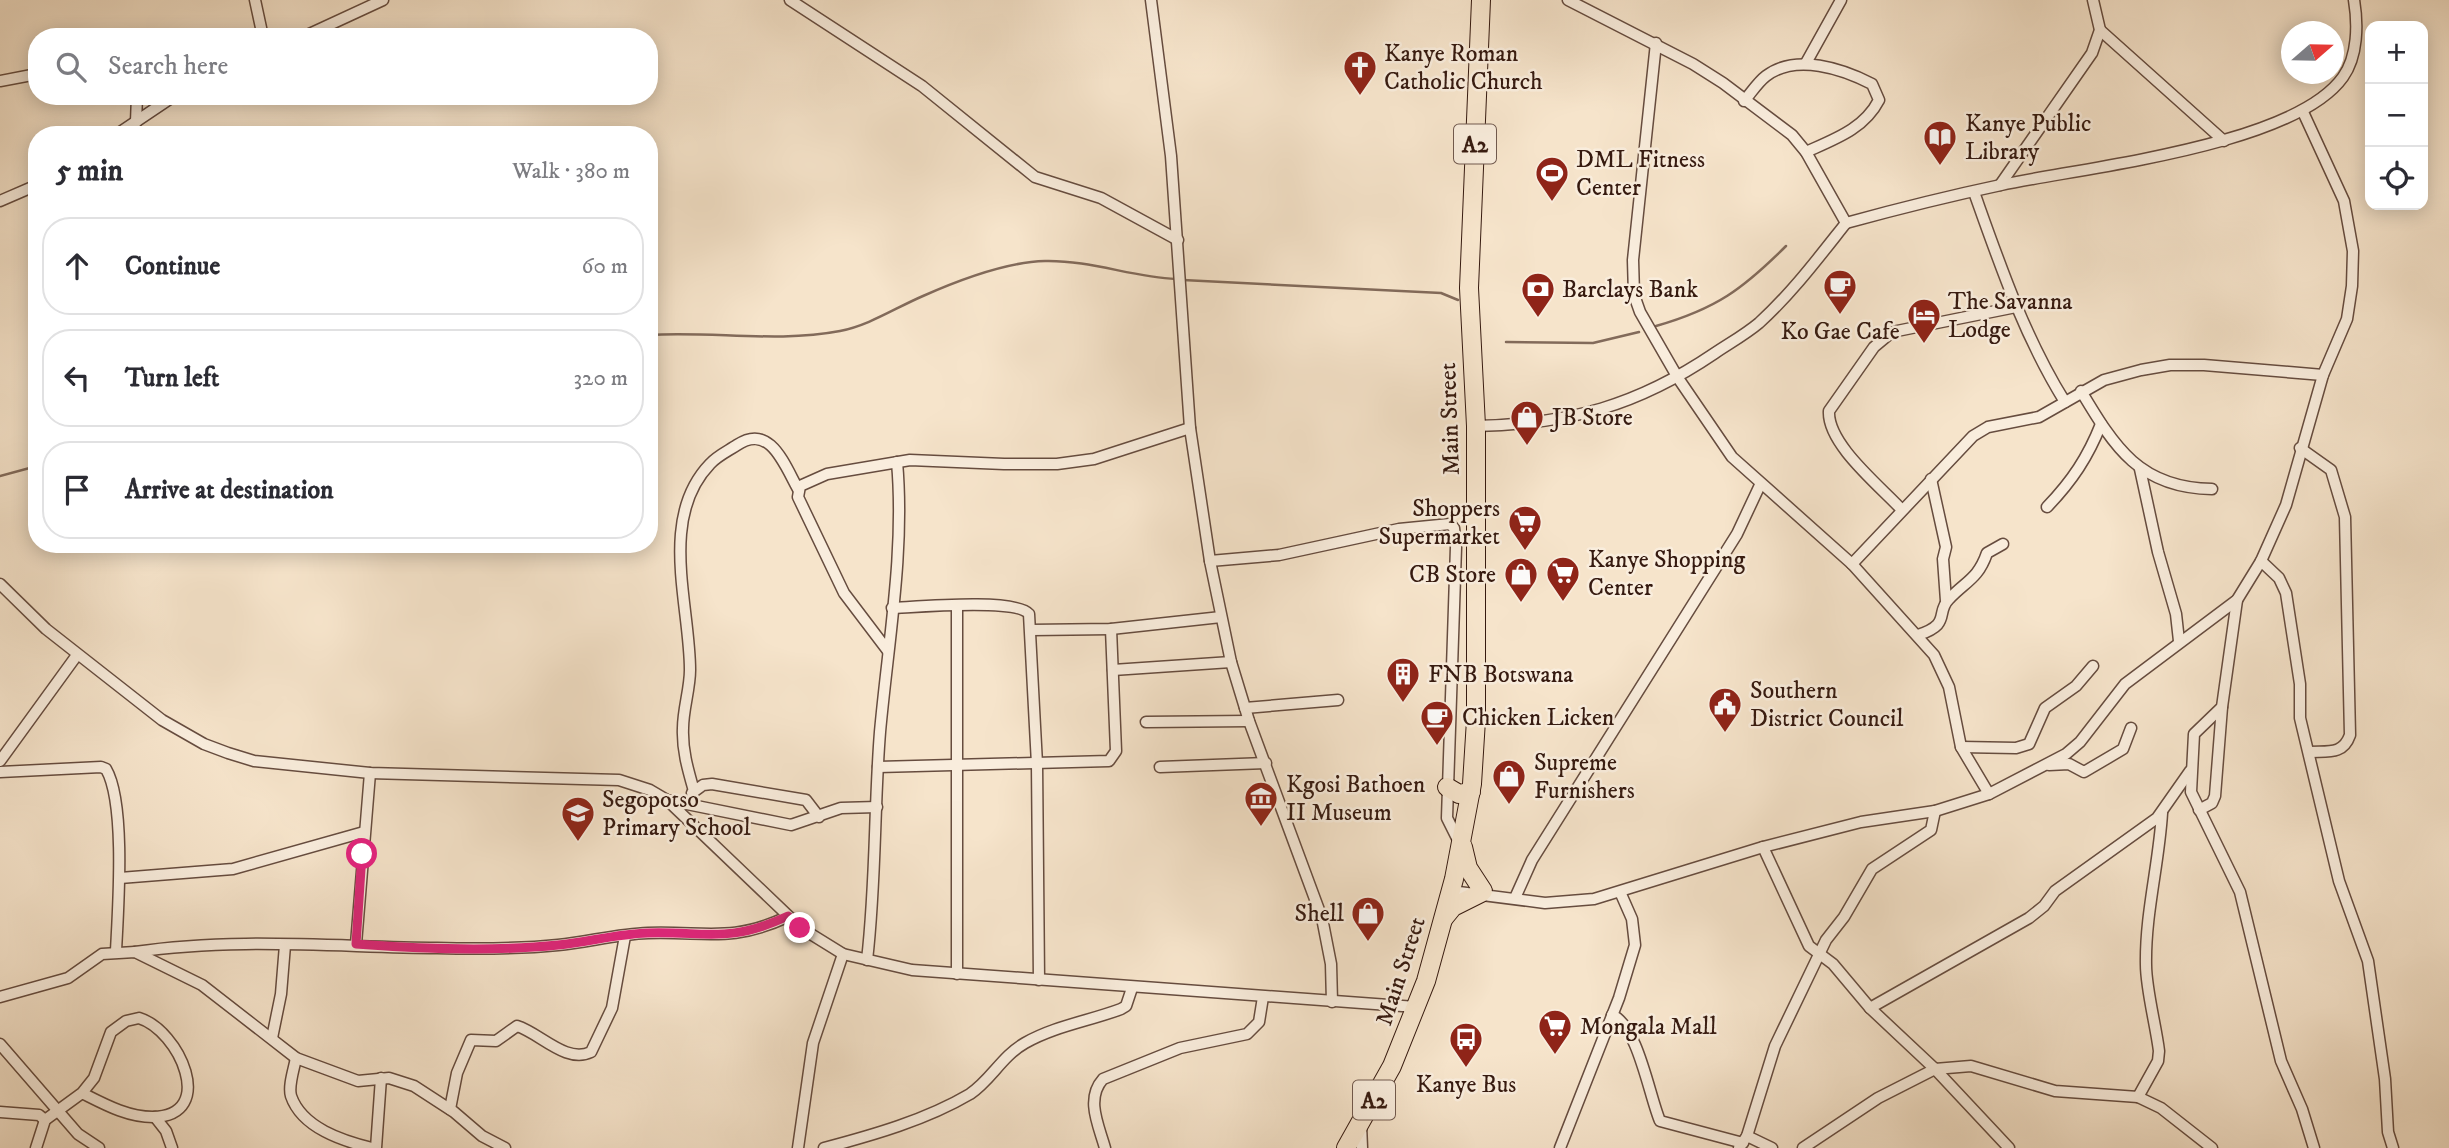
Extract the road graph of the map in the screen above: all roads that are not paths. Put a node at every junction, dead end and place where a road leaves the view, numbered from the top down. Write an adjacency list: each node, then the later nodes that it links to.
1 (255, 0): 10 (street)
2 (383, 0): 11 (street)
3 (790, 0): 30 (street)
4 (1151, 0): 30 (street)
5 (1481, 0): 37 (highway, Main Street / A2)
6 (1567, 0): 13 (street)
7 (1840, 0): 14 (street)
8 (2093, 0): 12 (street)
9 (2354, 0): 20 (street)
10 (261, 28)
11 (322, 28)
12 (2100, 30): 23 (street); 25 (street)
13 (1656, 43): 17 (street); 33 (street)
14 (1806, 64): 17 (street); 24 (street)
15 (28, 75): 16 (street)
16 (0, 80)
17 (1744, 101): 24 (street)
18 (137, 105): 21 (street)
19 (161, 105): 21 (street)
20 (2303, 112): 23 (street); 32 (street)
21 (136, 122): 22 (street)
22 (130, 126)
23 (2224, 141): 25 (street)
24 (1806, 152): 29 (street)
25 (2000, 185): 27 (street)
26 (28, 189): 28 (street)
27 (1974, 192): 29 (street); 31 (street)
28 (0, 201)
29 (1846, 223): 33 (street)
30 (1178, 240): 38 (street)
31 (2016, 307): 35 (street); 47 (street)
32 (2323, 375): 34 (street); 39 (street)
33 (1678, 379): 37 (street); 43 (street)
34 (2081, 391): 35 (street); 36 (street)
35 (2064, 402): 42 (street)
36 (2101, 424): 41 (street); 46 (street)
37 (1476, 426): 87 (highway, Main Street / A2)
38 (1190, 428): 40 (street); 49 (street)
39 (2300, 448): 50 (street); 74 (street)
40 (897, 462): 44 (street); 56 (street)
41 (2140, 469): 45 (street); 61 (street)
42 (1931, 479): 47 (street); 54 (street)
43 (1760, 485): 51 (street); 103 (street)
44 (798, 489): 62 (street); 86 (street)
45 (2212, 489)
46 (2048, 507)
47 (1902, 510): 51 (street)
48 (2003, 544): 54 (street)
49 (1210, 561): 57 (street); 85 (street)
50 (2261, 561): 53 (street); 74 (street)
51 (1852, 564): 60 (street)
52 (0, 583): 63 (street)
53 (2237, 600): 61 (street); 68 (street)
54 (1946, 601): 60 (street)
55 (957, 606): 56 (street); 59 (street); 78 (street)
56 (892, 608): 62 (street)
57 (1221, 617): 58 (street); 64 (street)
58 (1111, 629): 59 (street); 66 (street)
59 (1031, 630): 77 (street)
60 (1918, 635): 73 (street)
61 (2179, 641): 79 (street)
62 (888, 651): 81 (street)
63 (77, 655): 75 (street); 84 (street)
64 (1231, 662): 66 (street); 69 (street)
65 (2093, 666): 73 (street)
66 (1113, 670): 77 (street)
67 (1338, 700): 69 (street)
68 (2222, 706): 82 (street); 92 (street)
69 (1245, 708): 70 (street)
70 (1249, 721): 71 (street); 76 (street)
71 (1146, 722)
72 (2131, 728): 79 (street)
73 (1961, 747): 88 (street)
74 (2310, 752): 153 (street)
75 (0, 761)
76 (1265, 763): 80 (street); 119 (street)
77 (1037, 764): 78 (street); 115 (street)
78 (959, 765): 81 (street); 114 (street)
79 (2046, 765): 88 (street)
80 (1160, 766)
81 (878, 767): 91 (street)
82 (2190, 771): 92 (street); 94 (street)
83 (0, 772): 99 (street)
84 (370, 773): 89 (street); 96 (street)
85 (1447, 787): 87 (highway); 97 (street)
86 (694, 790): 90 (street); 95 (street)
87 (1471, 792): 97 (highway, Main Street / A2)
88 (1989, 794): 93 (street)
89 (667, 800): 90 (street); 104 (street)
90 (682, 803): 95 (street)
91 (877, 807): 95 (street); 113 (street)
92 (2199, 810): 152 (street)
93 (1934, 811): 98 (street); 111 (street)
94 (2162, 813): 121 (street); 129 (street)
95 (819, 817)
96 (363, 832): 99 (street); 107 (street)
97 (1462, 842): 100 (highway, Main Street / A2); 101 (highway)
98 (1763, 848): 102 (street); 111 (street)
99 (120, 877): 109 (street)
100 (1453, 885): 101 (street); 105 (highway, Main Street / A2)
101 (1484, 892): 103 (street); 105 (highway)
102 (1621, 894): 103 (street); 122 (street)
103 (1515, 898)
104 (788, 916): 106 (street); 112 (street)
105 (1444, 919): 120 (highway, Main Street / A2)
106 (625, 936): 107 (street); 130 (street)
107 (356, 944): 108 (street)
108 (285, 945): 110 (street); 123 (street)
109 (116, 951): 110 (street); 118 (street)
110 (135, 953): 123 (street)
111 (1820, 953): 121 (street); 136 (street)
112 (843, 954): 113 (street); 142 (street)
113 (867, 960): 114 (street)
114 (957, 974): 115 (street)
115 (1039, 980): 116 (street)
116 (1132, 988): 117 (street); 143 (street)
117 (1263, 996): 119 (street); 144 (street)
118 (0, 997)
119 (1332, 1002): 120 (street)
120 (1416, 1007): 135 (highway, Main Street / A2)
121 (1870, 1008): 126 (street)
122 (1612, 1015): 136 (street); 147 (street)
123 (272, 1038): 125 (street)
124 (0, 1044): 132 (street)
125 (296, 1058): 127 (street); 140 (street)
126 (1935, 1069): 129 (street); 149 (street); 150 (street)
127 (381, 1078): 130 (street); 140 (street)
128 (82, 1093): 132 (street); 133 (street); 133 (street)
129 (2138, 1097): 151 (street)
130 (450, 1109): 141 (street)
131 (0, 1112): 134 (street)
132 (58, 1113): 134 (street); 138 (street)
133 (155, 1117): 139 (street)
134 (46, 1120): 137 (street)
135 (1361, 1124): 145 (highway, Main Street / A2); 146 (street)
136 (1743, 1142): 148 (street)
137 (36, 1148)
138 (99, 1148)
139 (172, 1148)
140 (374, 1148)
141 (505, 1148)
142 (798, 1148)
143 (824, 1148)
144 (1105, 1148)
145 (1346, 1148)
146 (1362, 1148)
147 (1560, 1148)
148 (1772, 1148)
149 (1803, 1148)
150 (2009, 1148)
151 (2212, 1148)
152 (2314, 1148)
153 (2393, 1148)

